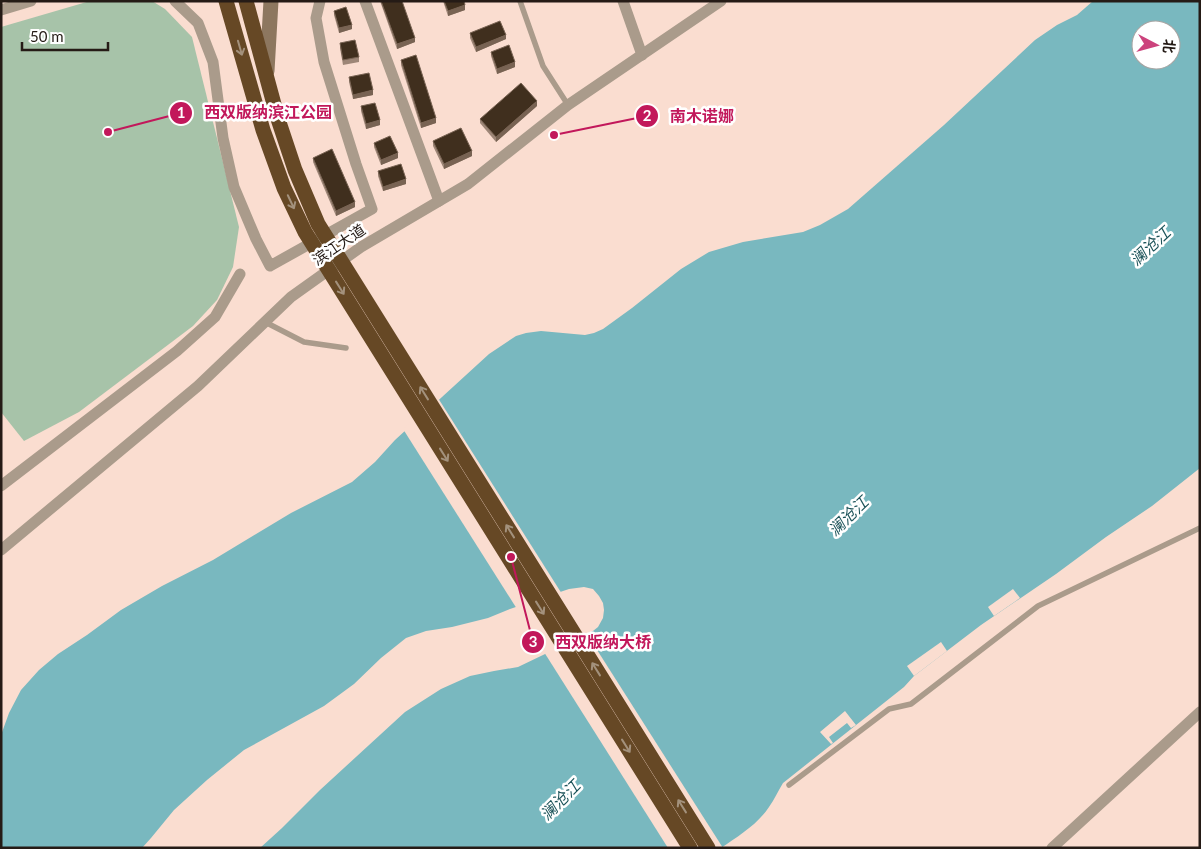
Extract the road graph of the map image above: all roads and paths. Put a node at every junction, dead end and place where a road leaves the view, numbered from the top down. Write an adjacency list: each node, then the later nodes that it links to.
1 (31, 1): 11 (street)
2 (175, 1): 6 (street)
3 (226, 1): 24 (highway, one-way to 24)
4 (246, 1): 13 (highway)
5 (271, 1): 13 (main road)
6 (320, 1)
7 (365, 1): 15 (street)
8 (520, 1): 14 (lane)
9 (623, 1): 12 (street)
10 (721, 1): 12 (street, 滨江大道)
11 (1, 10)
12 (642, 55): 14 (street, 滨江大道)
13 (266, 78): 25 (highway, one-way to 13)
14 (568, 105): 15 (street, 滨江大道)
15 (439, 202): 17 (street, 滨江大道)
16 (240, 274): 19 (street)
17 (265, 322): 18 (lane); 21 (street, 滨江大道)
18 (346, 348)
19 (1, 486)
20 (1200, 528): 23 (lane)
21 (1, 550)
22 (1200, 712): 26 (street)
23 (789, 785)
24 (690, 848)
25 (708, 848)
26 (1052, 848)

